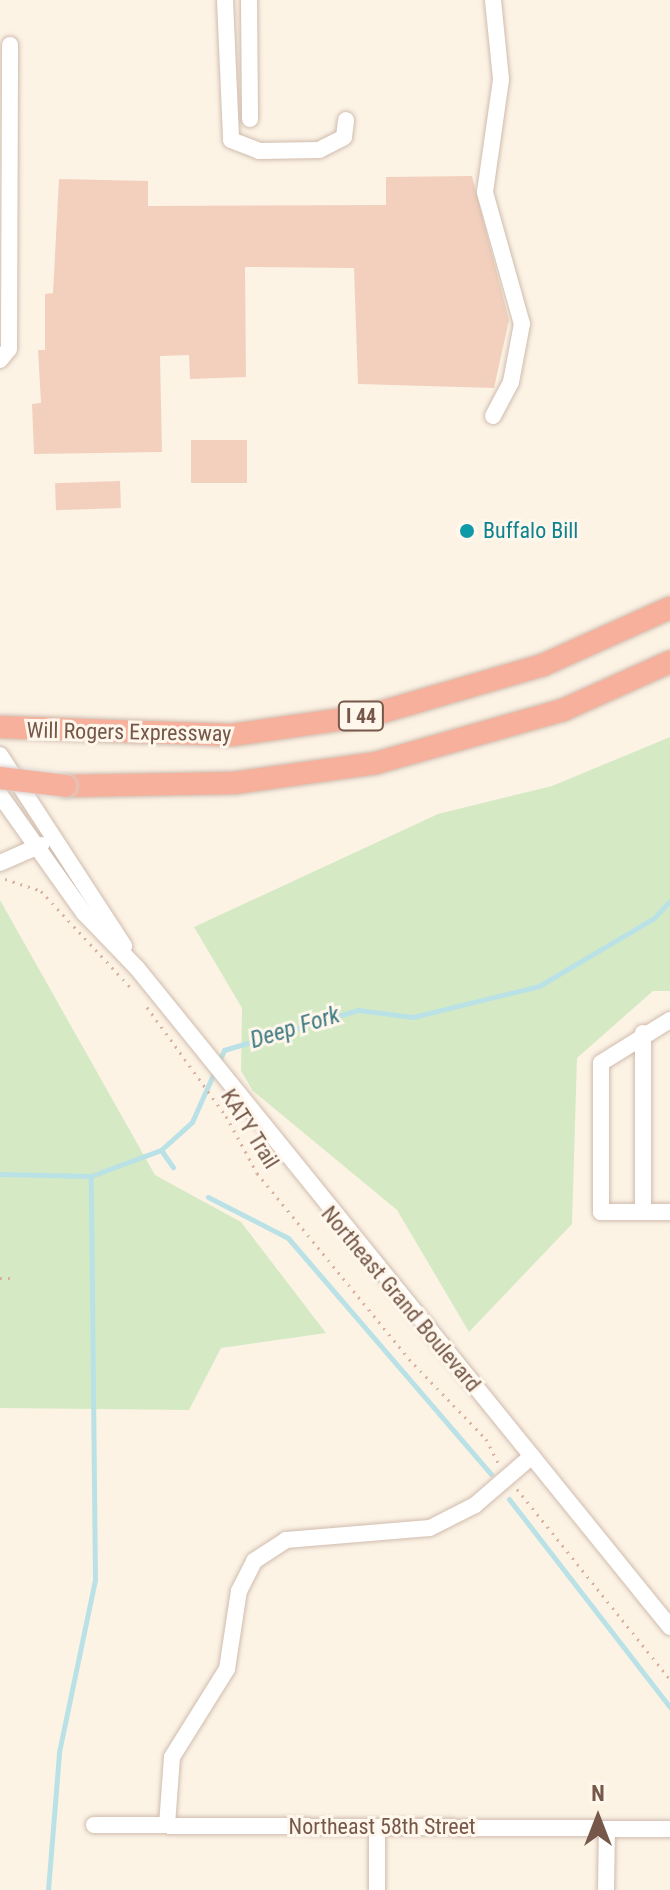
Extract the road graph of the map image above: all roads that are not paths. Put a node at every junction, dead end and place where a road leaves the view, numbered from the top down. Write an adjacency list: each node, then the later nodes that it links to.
1 (225, 0): 6 (street)
2 (249, 0): 5 (street)
3 (493, 0): 8 (street)
4 (10, 45): 7 (street)
5 (250, 119)
6 (346, 120)
7 (0, 360)
8 (493, 416)
9 (670, 608): 11 (highway, Will Rogers Expressway / I 44)
10 (670, 662): 13 (highway, I 44, bridge)
11 (0, 727)
12 (0, 755): 15 (street, Northeast Grand Boulevard)
13 (0, 778)
14 (0, 795): 16 (street, Northeast Grand Boulevard)
15 (53, 838): 16 (street); 18 (street, Northeast Grand Boulevard)
16 (35, 850): 17 (street); 18 (street, Northeast Grand Boulevard)
17 (0, 863)
18 (137, 968): 23 (street, Northeast Grand Boulevard)
19 (670, 1020): 20 (street)
20 (643, 1033): 21 (street); 21 (street)
21 (643, 1212): 22 (street)
22 (670, 1212)
23 (532, 1456): 24 (street, Northeast Grand Boulevard); 26 (street)
24 (670, 1627)
25 (94, 1825): 26 (street, Northeast 58th Street)
26 (167, 1825): 27 (street, Northeast 58th Street)
27 (377, 1827): 28 (street, Northeast 58th Street); 30 (street)
28 (607, 1829): 29 (street, Northeast 58th Street); 31 (street)
29 (670, 1829)
30 (377, 1890)
31 (606, 1890)

